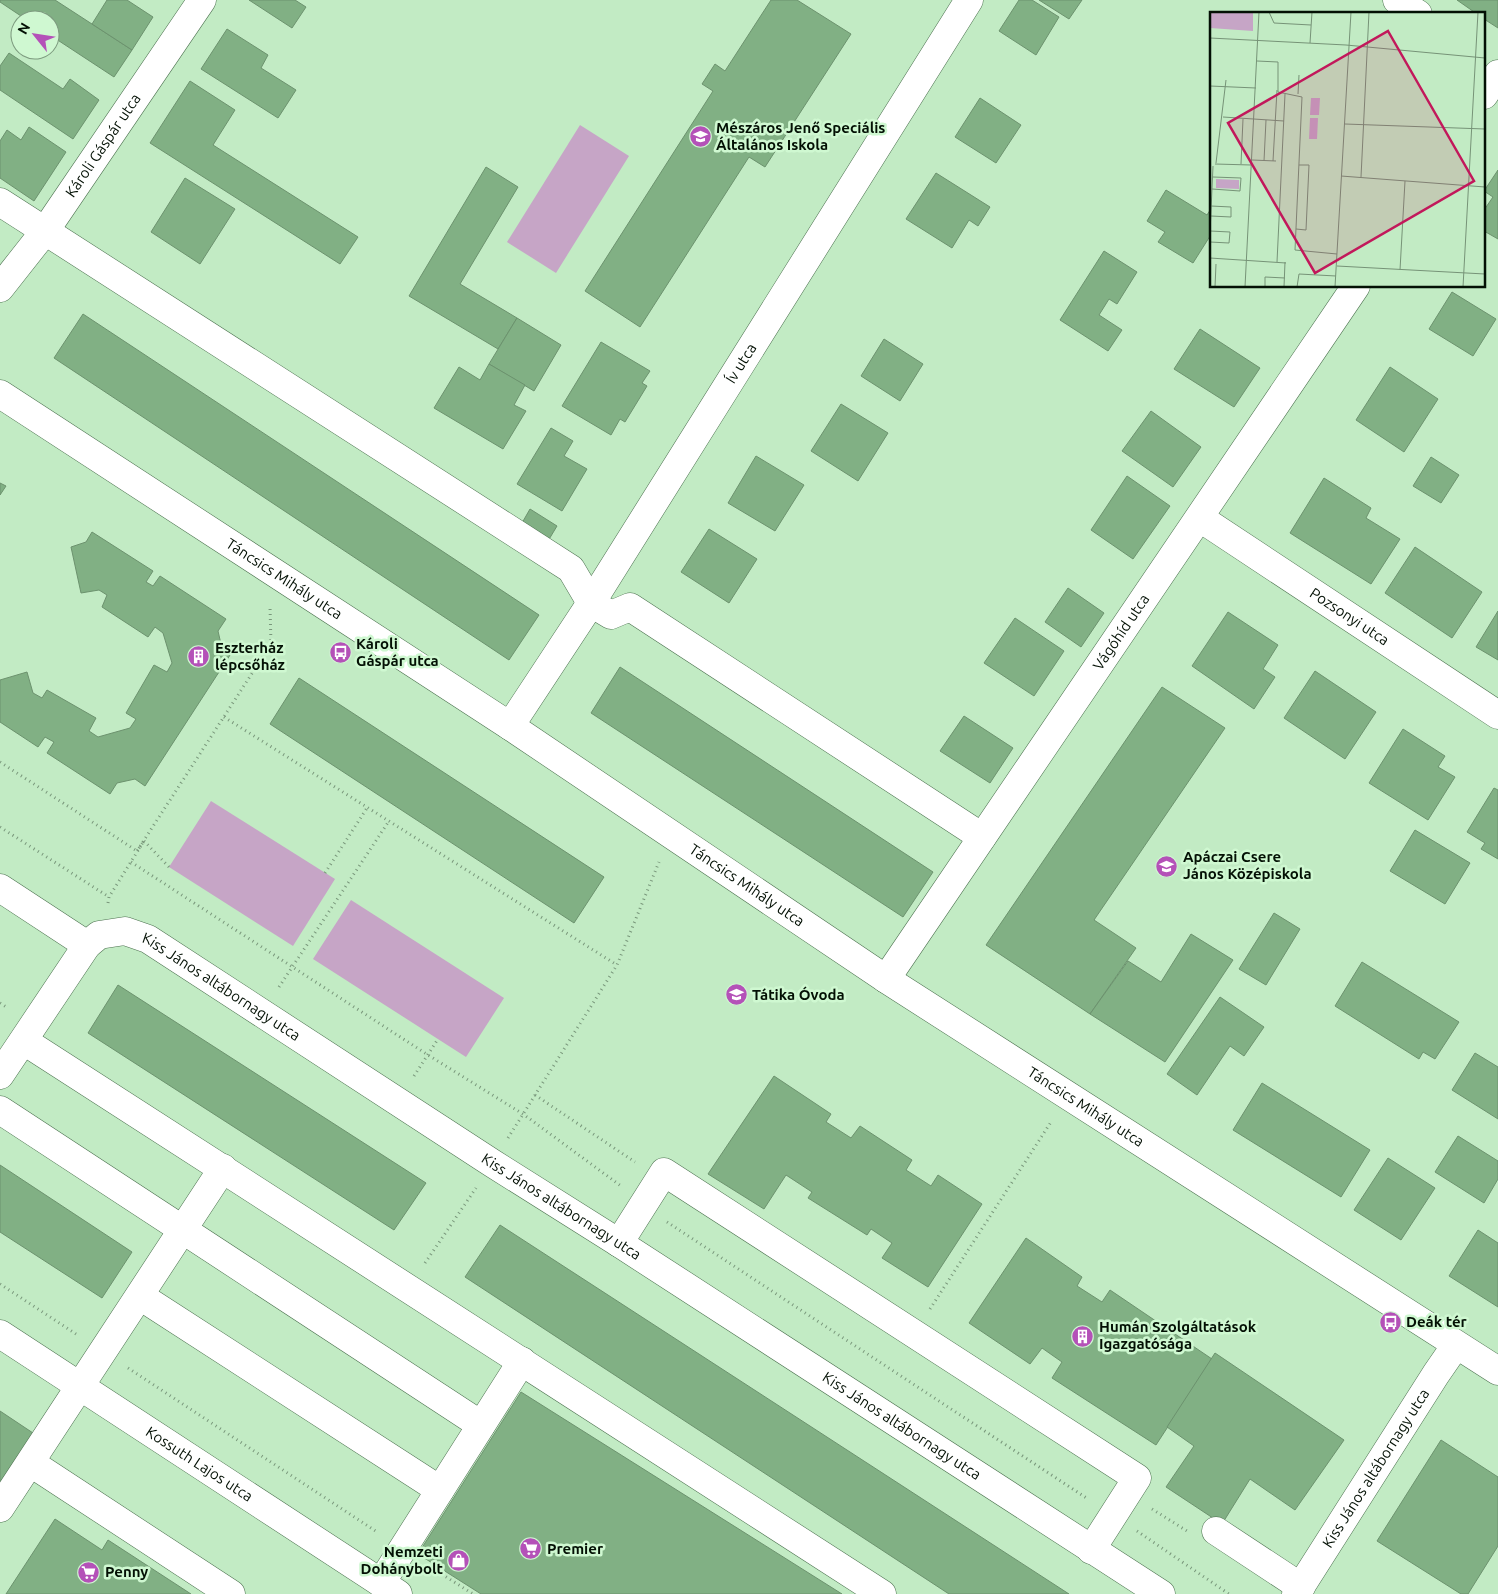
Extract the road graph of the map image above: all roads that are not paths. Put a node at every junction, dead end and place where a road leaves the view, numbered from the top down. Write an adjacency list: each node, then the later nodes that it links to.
1 (202, 0): 10 (street, Károli Gáspár utca)
2 (969, 0): 15 (street, Ív utca)
3 (1397, 0): 4 (street)
4 (1415, 12)
5 (1486, 58): 6 (street)
6 (1498, 66)
7 (1498, 74): 8 (street)
8 (1486, 92)
9 (0, 202): 10 (street)
10 (45, 231): 11 (street, Károli Gáspár utca); 15 (street)
11 (0, 288)
12 (1355, 288): 14 (street, Vágóhíd utca)
13 (0, 394): 17 (street, Táncsics Mihály utca)
14 (1200, 518): 16 (street, Pozsonyi utca); 18 (street, Vágóhíd utca)
15 (591, 603): 17 (street, Ív utca); 18 (street)
16 (1498, 715)
17 (510, 726): 21 (street, Táncsics Mihály utca)
18 (982, 837): 21 (street, Vágóhíd utca)
19 (0, 888): 20 (street)
20 (93, 940): 22 (street); 27 (street, Kiss János altábornagy utca)
21 (886, 979): 30 (street, Táncsics Mihály utca)
22 (24, 1040): 23 (street); 25 (street)
23 (0, 1075)
24 (0, 1110): 26 (street)
25 (223, 1168): 26 (street); 31 (street)
26 (182, 1231): 28 (street); 34 (street)
27 (619, 1243): 39 (street, Kiss János altábornagy utca); 39 (street)
28 (140, 1296): 33 (street); 36 (street)
29 (0, 1334): 33 (street, Kossuth Lajos utca)
30 (1456, 1345): 32 (street, Táncsics Mihály utca); 41 (street, Kiss János altábornagy utca)
31 (522, 1361): 34 (street); 43 (street)
32 (1498, 1371)
33 (81, 1386): 35 (street); 40 (street, Kossuth Lajos utca)
34 (481, 1425): 36 (street)
35 (30, 1463): 37 (street); 42 (street)
36 (440, 1490): 40 (street)
37 (0, 1508)
38 (1216, 1531): 41 (street)
39 (1091, 1550): 44 (street, Kiss János altábornagy utca)
40 (389, 1589)
41 (1299, 1591)
42 (231, 1594)
43 (882, 1594)
44 (1161, 1594)

